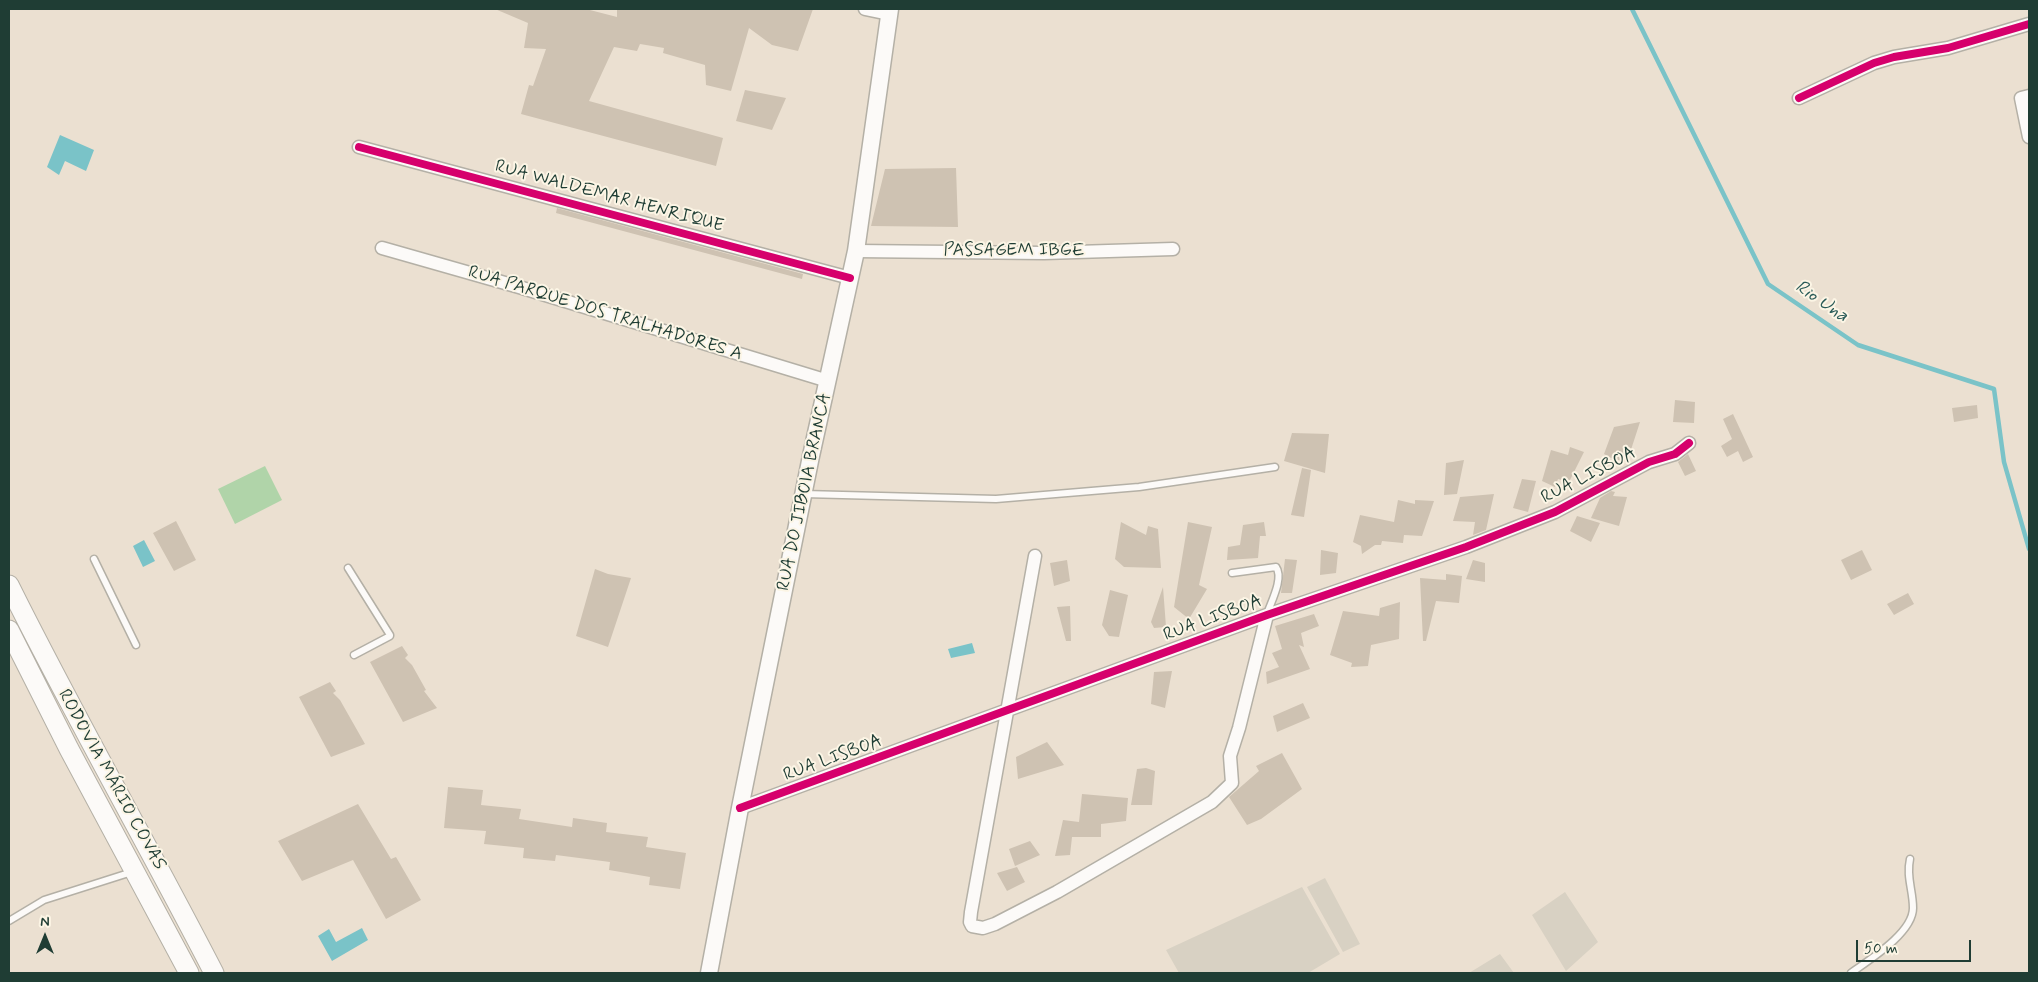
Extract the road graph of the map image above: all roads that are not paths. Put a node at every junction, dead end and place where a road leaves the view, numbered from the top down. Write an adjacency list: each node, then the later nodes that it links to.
1 (865, 9): 2 (street)
2 (890, 11): 10 (main road, RUA DO JIBOIA BRANCA)
3 (2029, 24): 5 (street)
4 (2025, 97): 6 (street)
5 (1799, 98)
6 (2029, 137)
7 (360, 147): 11 (street, RUA WALDEMAR HENRIQUE)
8 (382, 248): 12 (street, RUA PARQUE DOS TRALHADORES A)
9 (1172, 250): 10 (street, PASSAGEM IBGE)
10 (856, 251): 11 (main road, RUA DO JIBOIA BRANCA)
11 (850, 278): 12 (main road, RUA DO JIBOIA BRANCA)
12 (828, 381): 15 (main road, RUA DO JIBOIA BRANCA)
13 (1689, 444): 21 (street, RUA LISBOA)
14 (1275, 467): 15 (lane)
15 (804, 494): 26 (main road, RUA DO JIBOIA BRANCA)
16 (1035, 556): 25 (street)
17 (94, 559): 23 (lane)
18 (348, 568): 24 (lane)
19 (1232, 573): 21 (lane)
20 (9, 585): 31 (main road, RODOVIA MÁRIO COVAS)
21 (1267, 615): 25 (street, RUA LISBOA); 25 (street)
22 (9, 630): 28 (main road, RODOVIA MÁRIO COVAS)
23 (136, 645)
24 (354, 655)
25 (1006, 711): 26 (street, RUA LISBOA)
26 (740, 808): 32 (main road, RUA DO JIBOIA BRANCA)
27 (1910, 859): 33 (lane)
28 (134, 871): 29 (lane); 30 (main road, RODOVIA MÁRIO COVAS)
29 (9, 921)
30 (189, 973)
31 (214, 973)
32 (709, 973)
33 (1851, 973)

